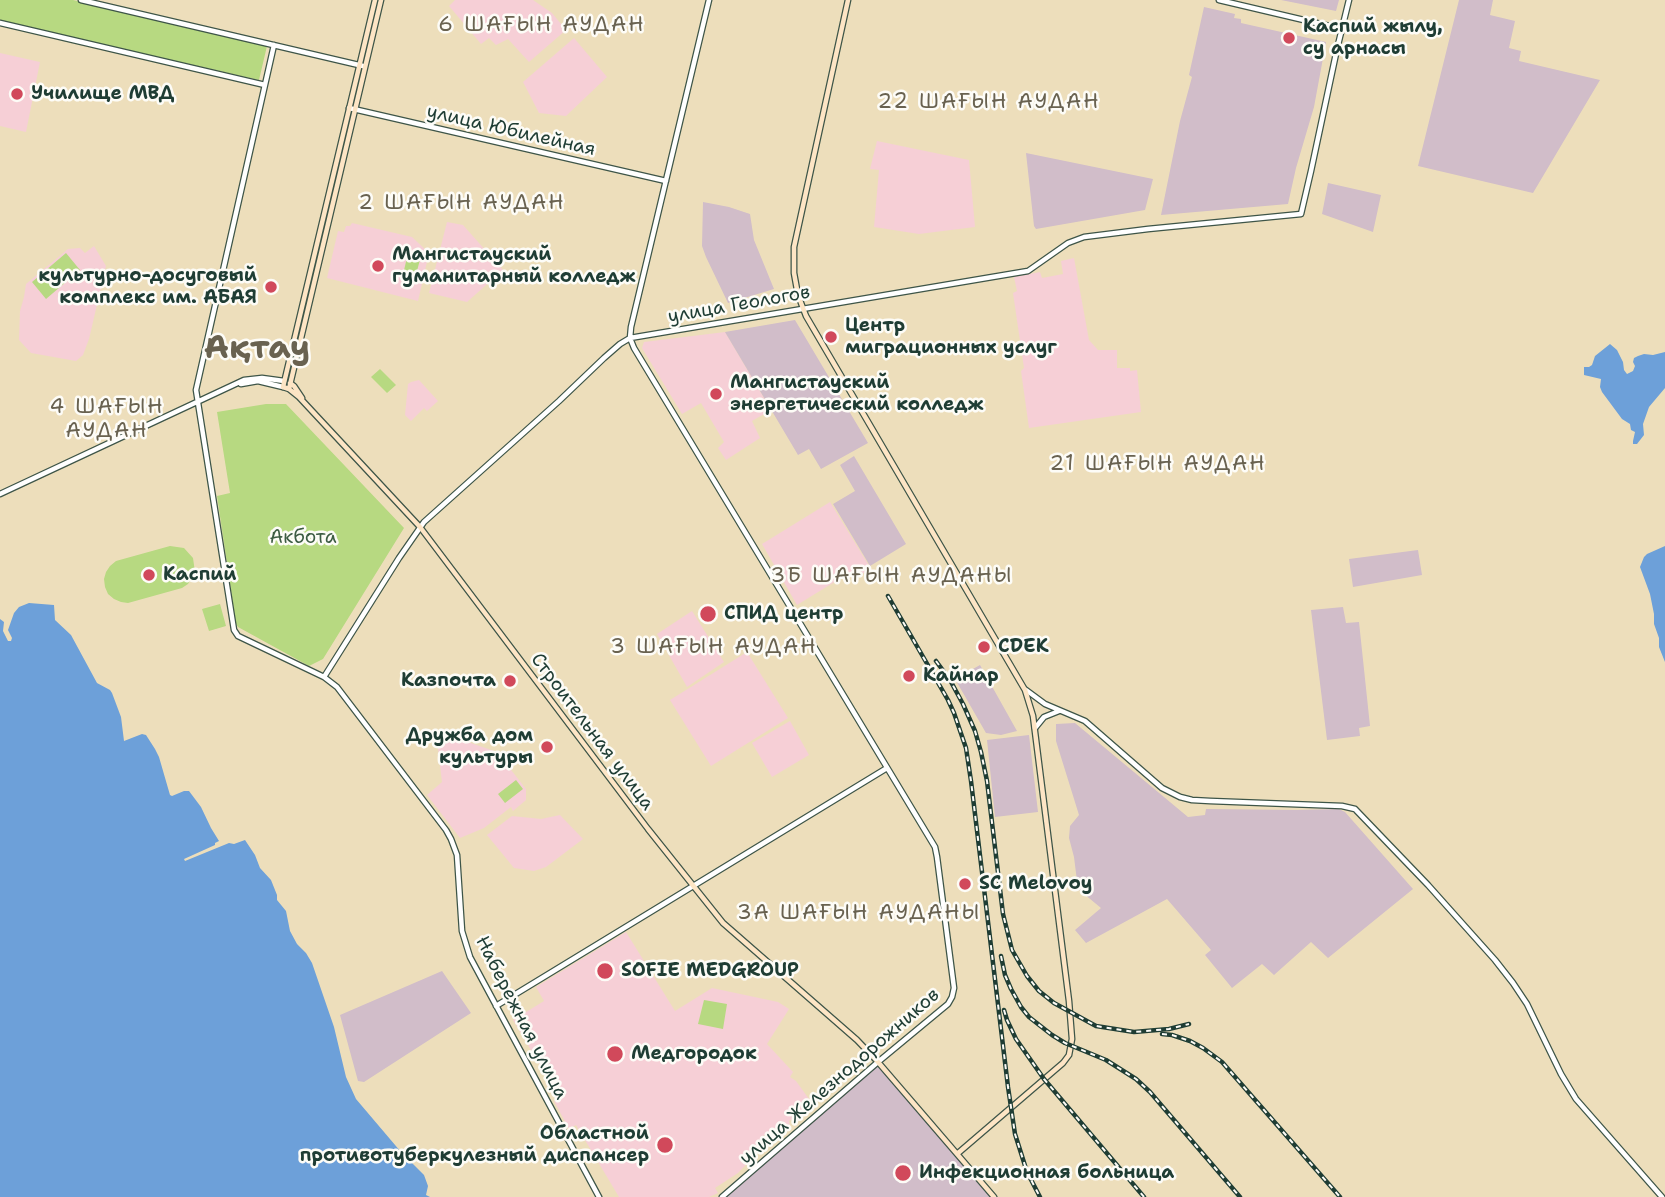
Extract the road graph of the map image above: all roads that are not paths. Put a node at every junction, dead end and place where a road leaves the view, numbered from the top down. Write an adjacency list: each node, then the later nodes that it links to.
1 (81, 0): 9 (street)
2 (709, 0): 13 (street)
3 (848, 0): 14 (main road)
4 (1219, 0): 8 (street)
5 (1349, 0): 8 (street)
6 (378, 2): 10 (main road)
7 (0, 23): 11 (street)
8 (1342, 29): 14 (street, улица Геологов)
9 (274, 45): 10 (street); 11 (street)
10 (362, 66): 12 (main road)
11 (265, 85): 18 (street)
12 (352, 109): 13 (street, улица Юбилейная); 16 (main road); 17 (main road)
13 (666, 181): 15 (street)
14 (802, 308): 15 (street, улица Геологов); 22 (main road)
15 (630, 338): 20 (street, улица Геологов); 25 (street, улица Железнодорожников)
16 (284, 384): 17 (main road); 18 (street)
17 (290, 387): 20 (main road, Строительная улица)
18 (197, 402): 19 (street); 21 (street)
19 (0, 494)
20 (420, 527): 21 (street, улица Геологов); 26 (main road, Строительная улица)
21 (324, 677): 27 (street, Набережная улица)
22 (1025, 690): 23 (street); 24 (main road)
23 (1060, 710): 24 (street); 33 (street)
24 (1035, 728): 29 (main road)
25 (887, 768): 26 (street); 28 (street, улица Железнодорожников)
26 (693, 887): 27 (street); 28 (main road, Строительная улица)
27 (496, 1006): 30 (street, Набережная улица)
28 (877, 1062): 29 (main road, Строительная улица); 31 (street, улица Железнодорожников)
29 (957, 1154): 32 (main road, Строительная улица)
30 (599, 1197)
31 (722, 1197)
32 (994, 1197)
33 (1662, 1197)

